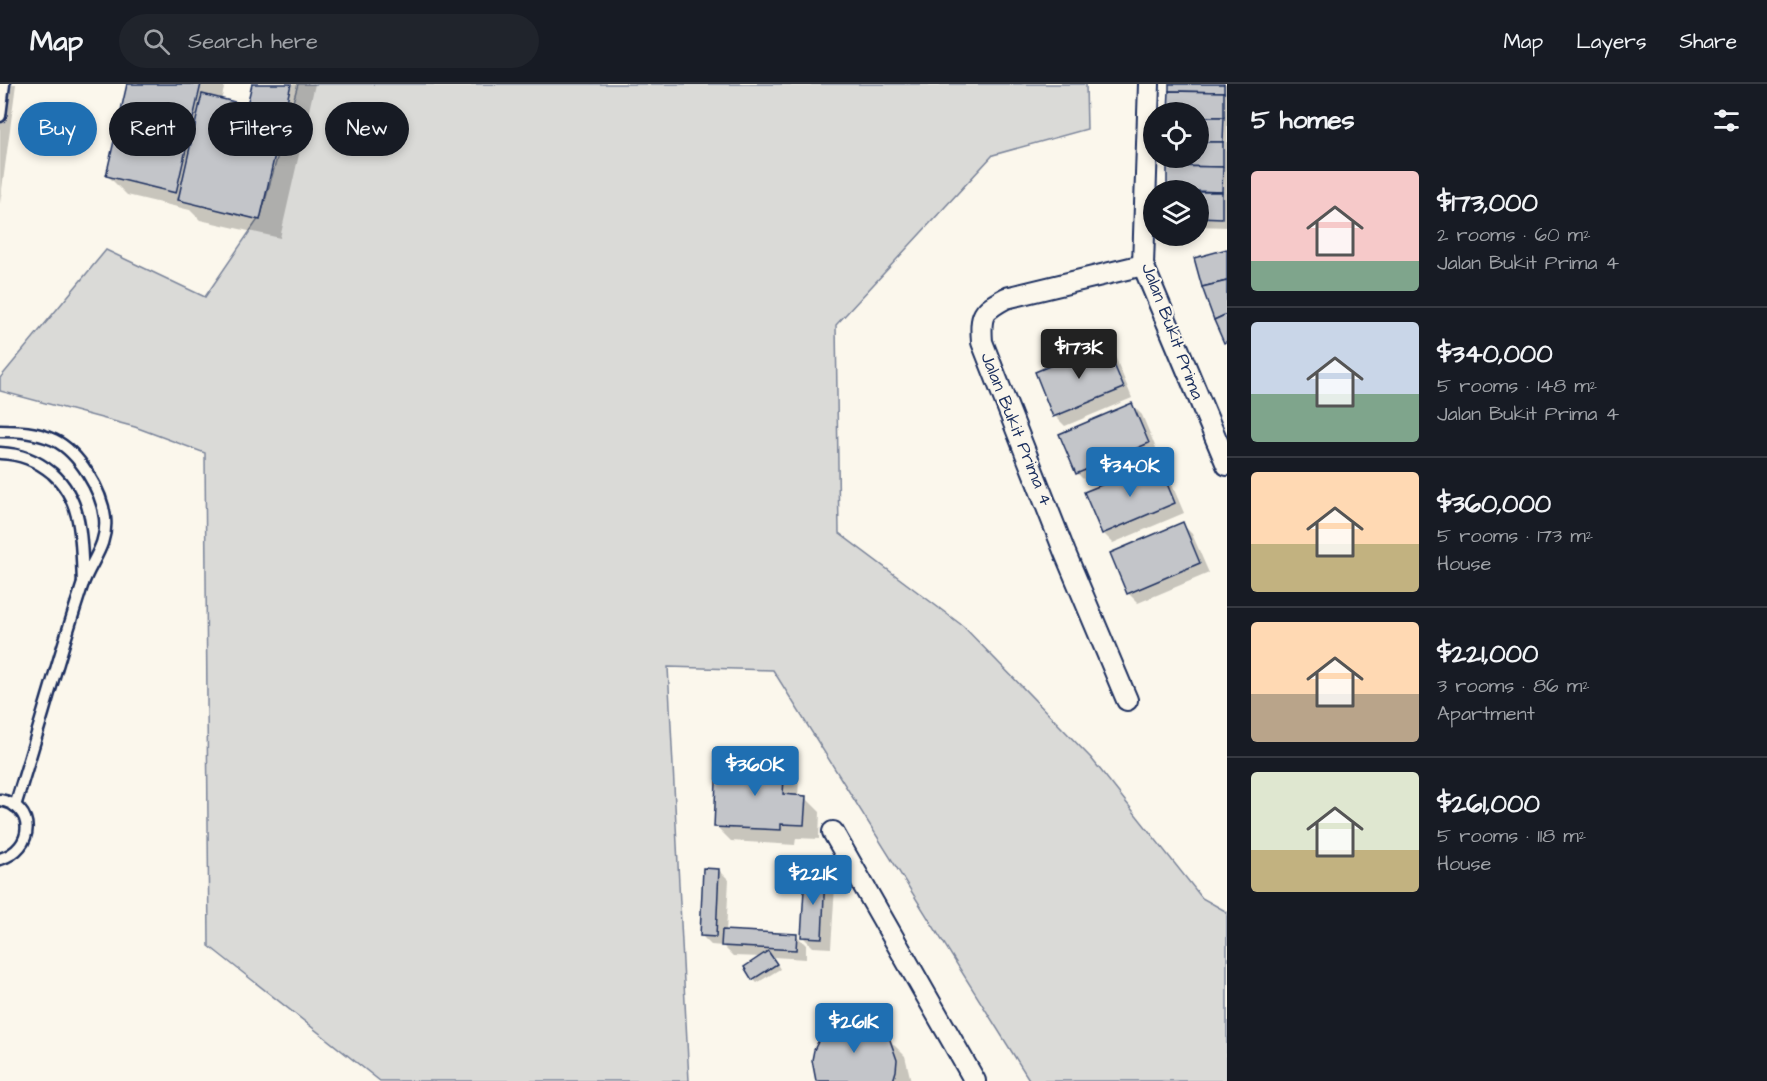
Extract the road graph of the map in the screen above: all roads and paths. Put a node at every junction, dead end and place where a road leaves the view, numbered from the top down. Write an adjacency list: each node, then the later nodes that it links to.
1 (4, 84): 3 (lane)
2 (1149, 84): 4 (street, Jalan Bukit Prima)
3 (0, 116)
4 (1143, 265): 7 (street, Jalan Bukit Prima); 9 (street, Jalan Bukit Prima 4)
5 (0, 431): 8 (lane)
6 (0, 453): 8 (lane)
7 (1227, 465)
8 (83, 583): 11 (lane)
9 (1127, 700)
10 (0, 800): 11 (lane)
11 (15, 806): 13 (lane)
12 (832, 832): 14 (street)
13 (0, 859)
14 (975, 1081)

